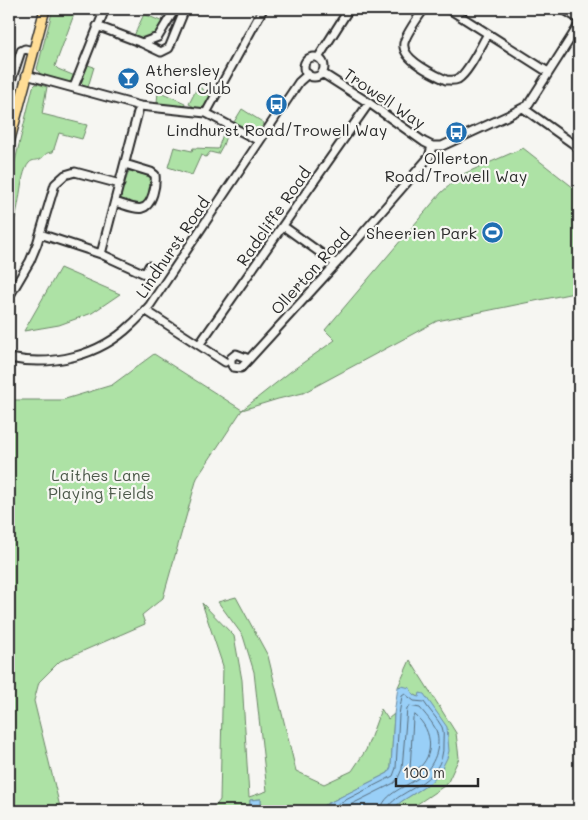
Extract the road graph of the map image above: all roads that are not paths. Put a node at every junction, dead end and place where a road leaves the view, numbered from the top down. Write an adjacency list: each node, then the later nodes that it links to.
1 (45, 9): 15 (main road)
2 (105, 9): 12 (street)
3 (175, 9): 14 (street)
4 (184, 9): 14 (street)
5 (263, 9): 26 (street)
6 (349, 9): 16 (street, Lindhurst Road)
7 (424, 9): 13 (street)
8 (449, 9): 13 (street)
9 (563, 9): 10 (street)
10 (579, 19)
11 (579, 25): 17 (street)
12 (98, 26): 14 (street); 22 (street)
13 (488, 34): 17 (street)
14 (142, 44)
15 (33, 51): 20 (main road); 21 (street)
16 (318, 58): 18 (street); 19 (street, Lindhurst Road)
17 (548, 72): 24 (street)
18 (322, 73): 19 (street); 23 (street, Trowell Way)
19 (308, 74): 27 (street, Lindhurst Road)
20 (26, 75): 22 (street); 28 (main road)
21 (9, 87)
22 (74, 88): 26 (street)
23 (369, 103): 29 (street, Trowell Way); 34 (street, Radcliffe Road)
24 (523, 108): 29 (street); 30 (street)
25 (138, 112): 31 (street)
26 (206, 113): 27 (street)
27 (259, 140): 40 (street, Lindhurst Road)
28 (9, 143)
29 (432, 146): 37 (street, Ollerton Road)
30 (579, 148)
31 (125, 164): 32 (street); 33 (street)
32 (120, 184): 33 (street); 35 (street)
33 (115, 202): 36 (street)
34 (284, 226): 37 (street); 41 (street, Radcliffe Road)
35 (40, 234): 36 (street); 39 (street)
36 (101, 254): 38 (street)
37 (336, 264): 43 (street, Ollerton Road)
38 (149, 266)
39 (9, 297)
40 (145, 310): 41 (street); 42 (street, Lindhurst Road)
41 (199, 345): 44 (street)
42 (9, 358)
43 (249, 358)
44 (225, 362)

